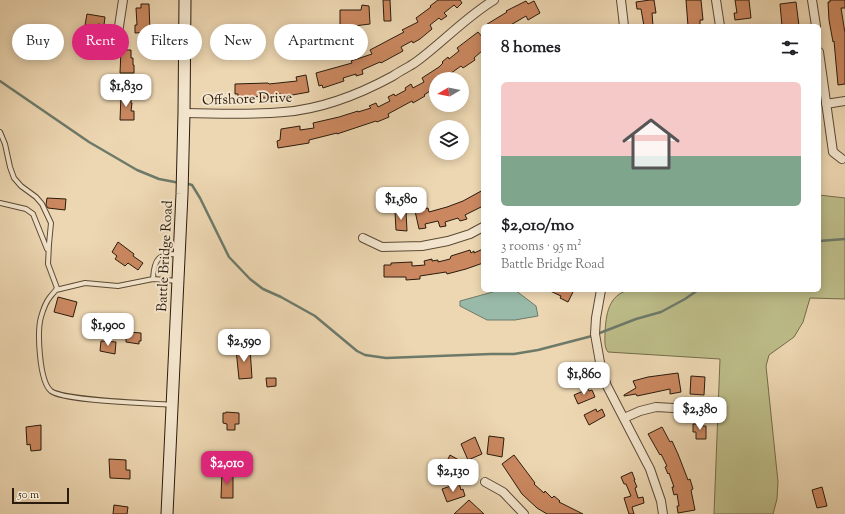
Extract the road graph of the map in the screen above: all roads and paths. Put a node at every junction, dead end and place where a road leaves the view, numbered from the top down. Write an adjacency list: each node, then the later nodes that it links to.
1 (123, 0): 7 (street)
2 (185, 0): 14 (street, Battle Bridge Road)
3 (494, 0): 14 (street, Offshore Drive)
4 (621, 0): 8 (street)
5 (716, 0): 9 (street)
6 (812, 0): 10 (street)
7 (119, 24)
8 (624, 24)
9 (720, 24)
10 (816, 24)
11 (821, 67): 13 (street)
12 (845, 101): 13 (street)
13 (826, 104): 16 (street)
14 (184, 113): 21 (street, Battle Bridge Road)
15 (0, 132): 20 (lane)
16 (842, 158)
17 (0, 203): 20 (lane)
18 (481, 228): 19 (street)
19 (363, 238)
20 (48, 251): 24 (lane)
21 (179, 254): 22 (lane); 23 (street, Battle Bridge Road)
22 (152, 279): 23 (lane); 24 (lane)
23 (178, 281): 26 (street, Battle Bridge Road)
24 (56, 290): 26 (lane)
25 (601, 292): 28 (street)
26 (172, 405): 30 (street, Battle Bridge Road)
27 (708, 410): 28 (street)
28 (624, 418): 32 (street)
29 (485, 482): 31 (street)
30 (167, 514)
31 (524, 514)
32 (663, 514)

